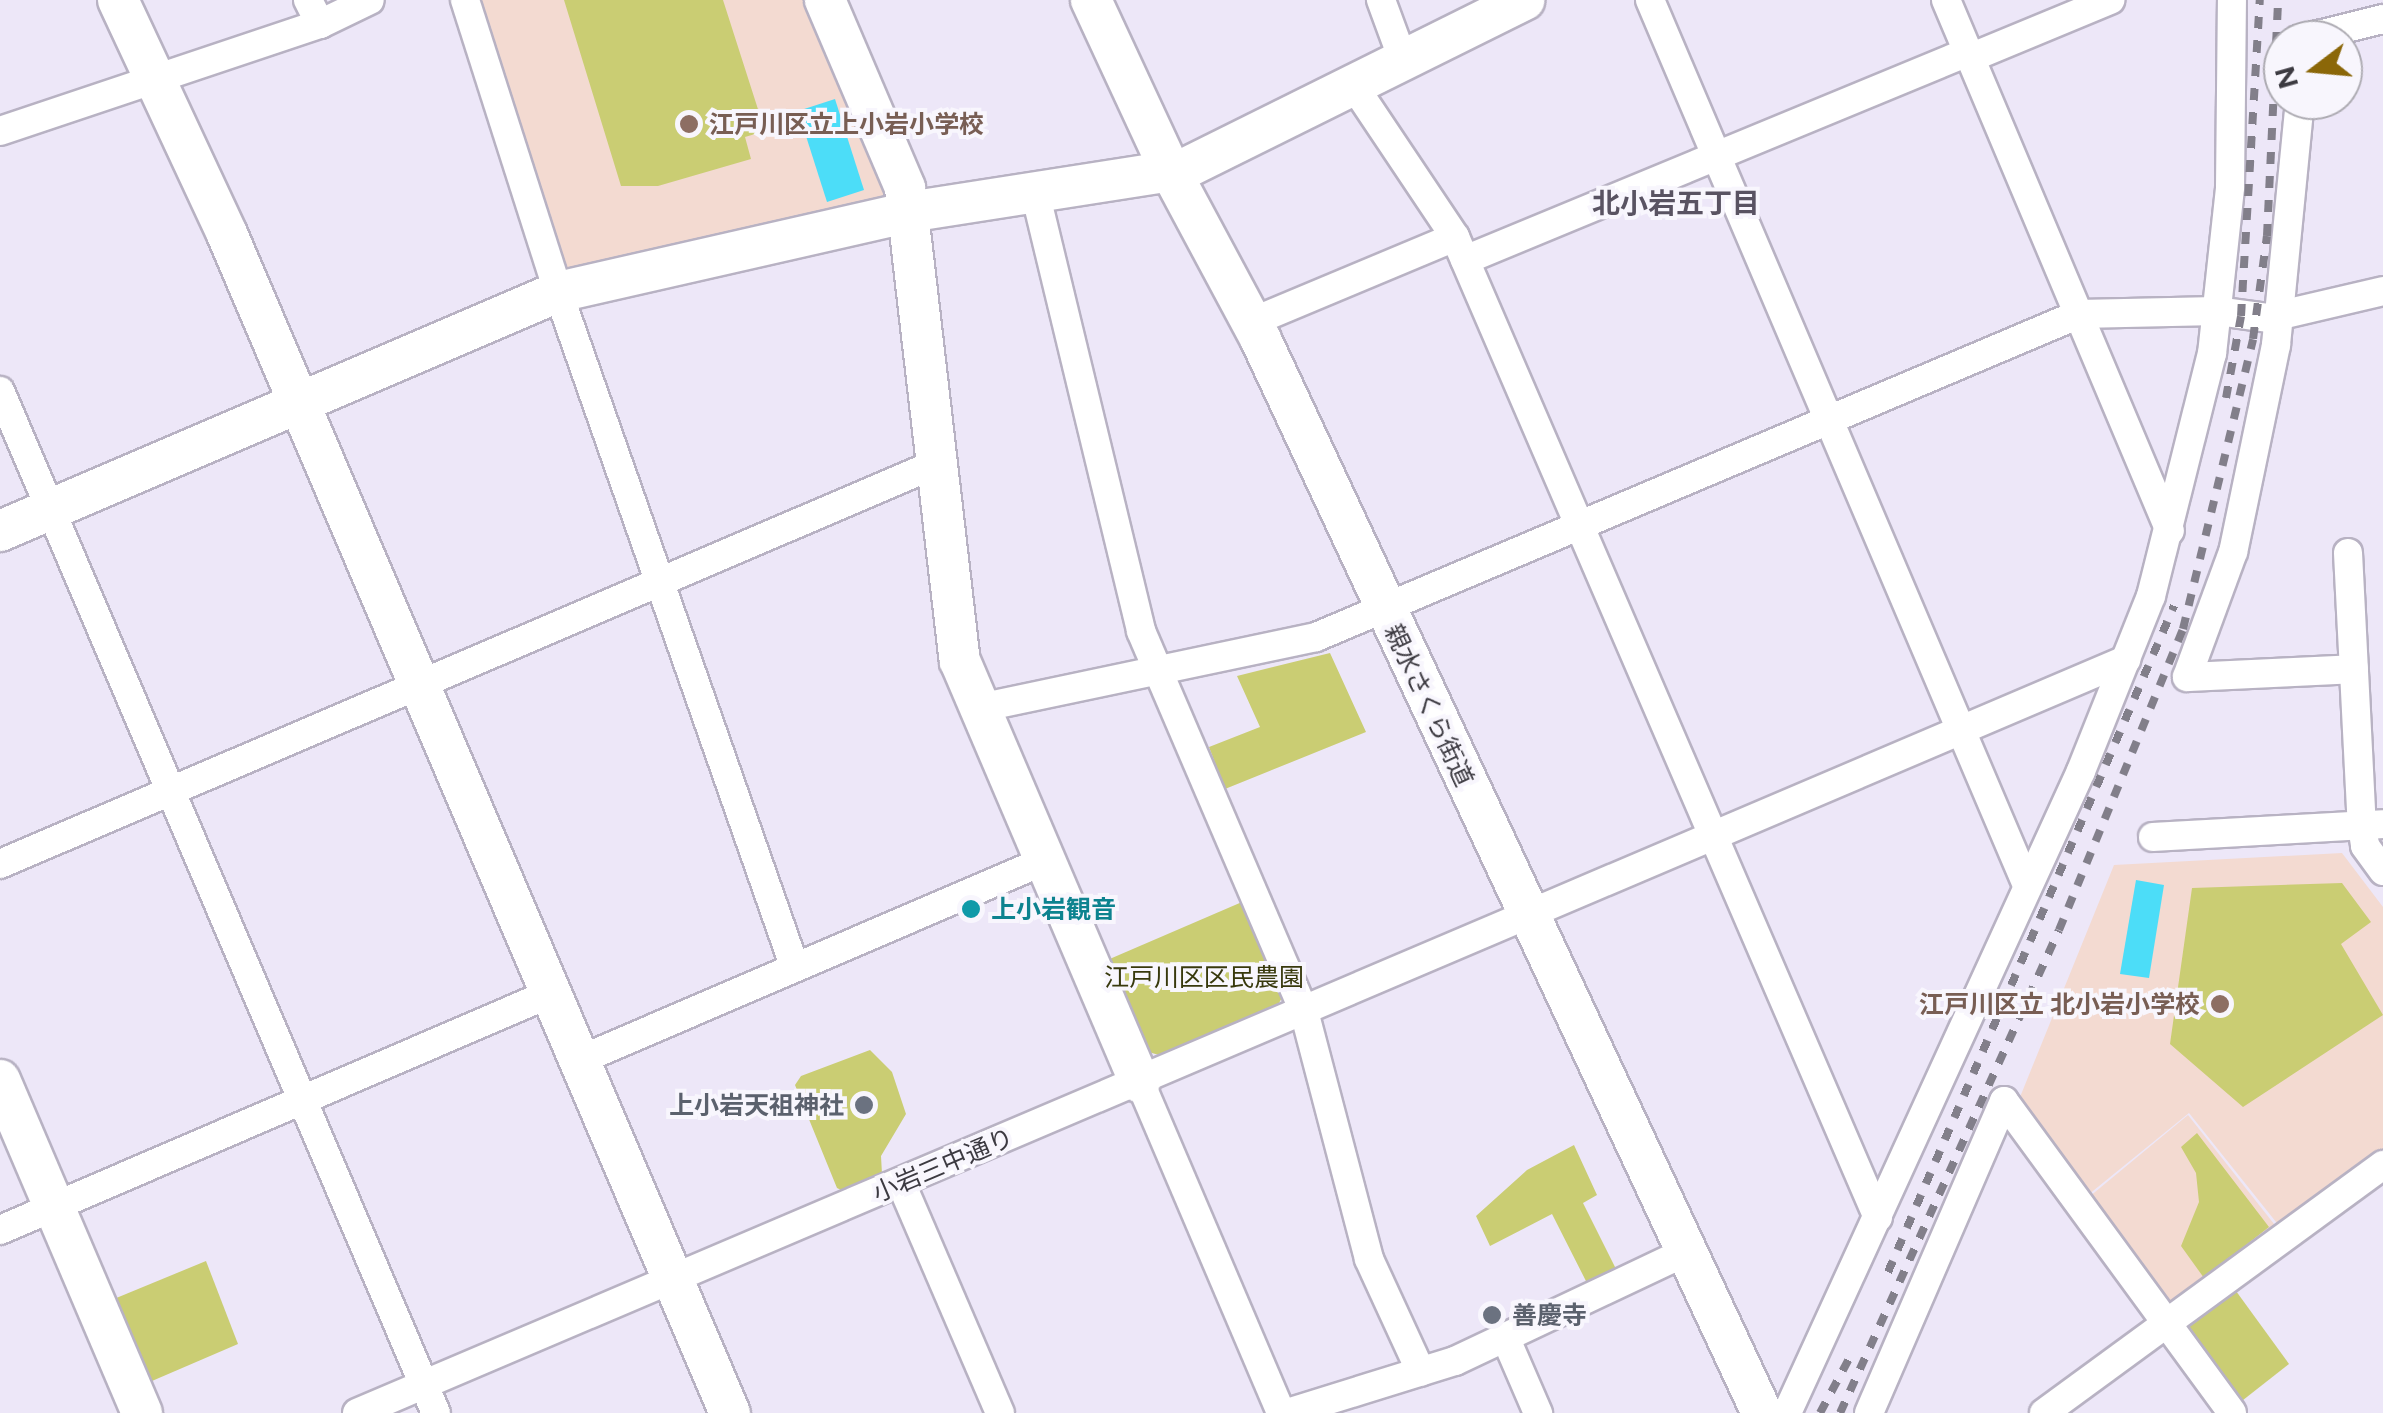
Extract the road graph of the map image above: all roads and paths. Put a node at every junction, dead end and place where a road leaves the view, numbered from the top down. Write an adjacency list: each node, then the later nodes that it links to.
1 (118, 0): 15 (street)
2 (370, 0): 12 (street)
3 (465, 0): 24 (street)
4 (1091, 0): 20 (street, 親水さくら街道)
5 (1382, 0): 14 (street)
6 (1524, 0): 14 (street)
7 (1650, 0): 19 (street)
8 (1946, 0): 13 (street)
9 (2110, 0): 13 (street)
10 (2232, 0): 26 (street)
11 (835, 3): 22 (street)
12 (314, 12): 15 (street)
13 (1969, 55): 19 (street); 27 (street)
14 (1402, 57): 16 (street)
15 (156, 78): 18 (street); 31 (street)
16 (1352, 82): 20 (street); 23 (street)
17 (2298, 120): 28 (street)
18 (0, 131)
19 (1717, 156): 23 (street); 32 (street)
20 (1171, 172): 21 (street); 29 (street, 親水さくら街道)
21 (1035, 192): 22 (street); 43 (street)
22 (909, 212): 24 (street); 33 (street)
23 (1460, 248): 29 (street); 35 (street)
24 (558, 292): 31 (street); 39 (street)
25 (2383, 292): 28 (street)
26 (2217, 311): 27 (street); 28 (street); 37 (street)
27 (2080, 314): 32 (street); 37 (street)
28 (2280, 315): 42 (street)
29 (1252, 322): 40 (street, 親水さくら街道)
30 (0, 392): 34 (street)
31 (300, 404): 34 (street); 44 (street)
32 (1830, 421): 35 (street); 46 (street)
33 (938, 463): 39 (street); 45 (street)
34 (50, 509): 36 (street); 47 (street)
35 (1580, 528): 40 (street); 50 (street)
36 (0, 531)
37 (2170, 531): 41 (street)
38 (2348, 552): 42 (street)
39 (660, 581): 44 (street); 56 (street)
40 (1385, 612): 43 (street); 55 (street, 親水さくら街道)
41 (2126, 660): 46 (street, 小岩三中通り); 54 (street)
42 (2354, 669): 48 (street)
43 (1158, 671): 45 (street); 58 (street)
44 (421, 685): 47 (street); 57 (street)
45 (980, 708): 51 (street)
46 (1961, 729): 50 (street, 小岩三中通り); 54 (street)
47 (171, 790): 52 (street); 62 (street)
48 (2372, 825): 49 (street); 53 (street)
49 (2153, 837)
50 (1712, 838): 55 (street, 小岩三中通り); 66 (street)
51 (1046, 860): 56 (street); 61 (street)
52 (0, 864)
53 (2383, 871)
54 (2026, 882): 66 (street)
55 (1529, 916): 58 (street, 小岩三中通り); 68 (street, 親水さくら街道)
56 (796, 968): 59 (street)
57 (551, 994): 59 (street); 62 (street)
58 (1304, 1012): 61 (street, 小岩三中通り); 72 (street)
59 (580, 1060): 69 (street)
60 (0, 1080): 65 (street)
61 (1140, 1082): 64 (street, 小岩三中通り); 79 (street)
62 (302, 1100): 65 (street); 73 (street)
63 (2383, 1164): 70 (street)
64 (901, 1183): 69 (street, 小岩三中通り); 78 (street)
65 (54, 1207): 67 (street); 74 (street)
66 (1878, 1218): 82 (street)
67 (0, 1230)
68 (1688, 1251): 71 (street); 81 (street, 親水さくら街道)
69 (673, 1278): 73 (street, 小岩三中通り); 77 (street)
70 (2168, 1324): 83 (street); 84 (street); 85 (street)
71 (1506, 1339): 72 (street); 80 (street)
72 (1420, 1372): 79 (street)
73 (424, 1384): 75 (street, 小岩三中通り); 76 (street)
74 (142, 1413)
75 (357, 1413)
76 (436, 1413)
77 (730, 1413)
78 (1000, 1413)
79 (1284, 1413)
80 (1538, 1413)
81 (1762, 1413)
82 (1788, 1413)
83 (1869, 1413)
84 (2044, 1413)
85 (2232, 1413)

